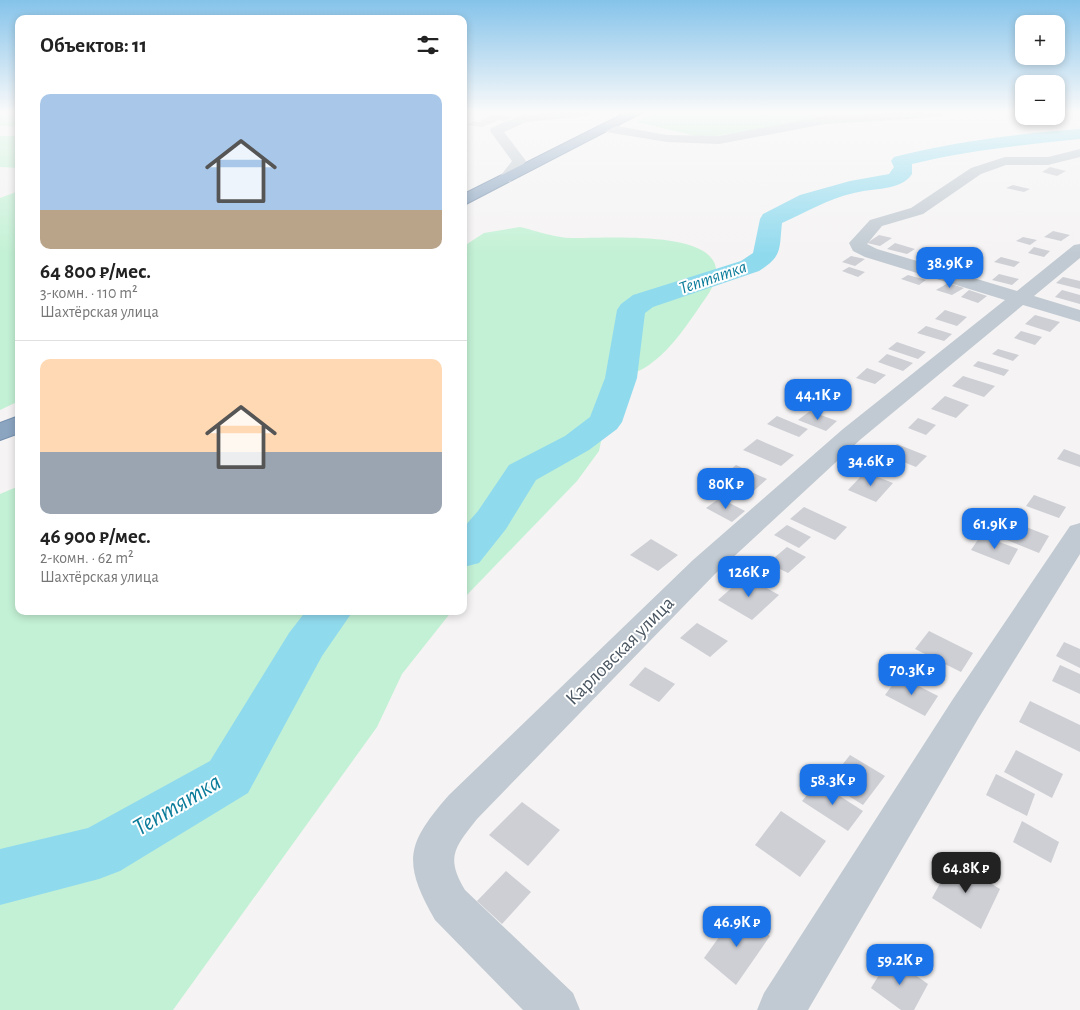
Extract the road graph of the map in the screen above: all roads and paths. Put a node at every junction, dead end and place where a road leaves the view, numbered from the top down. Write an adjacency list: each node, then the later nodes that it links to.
1 (518, 159): 6 (street)
2 (544, 159): 6 (highway)
3 (1055, 159): 4 (street)
4 (1048, 161): 5 (street); 9 (street)
5 (1080, 168)
6 (505, 179): 7 (highway)
7 (467, 198)
8 (1080, 249): 9 (street, Карловская улица)
9 (1020, 299): 10 (street); 14 (street, Карловская улица)
10 (1080, 316)
11 (15, 425): 12 (highway)
12 (0, 433)
13 (1080, 532): 15 (street)
14 (556, 1010)
15 (781, 1010)

